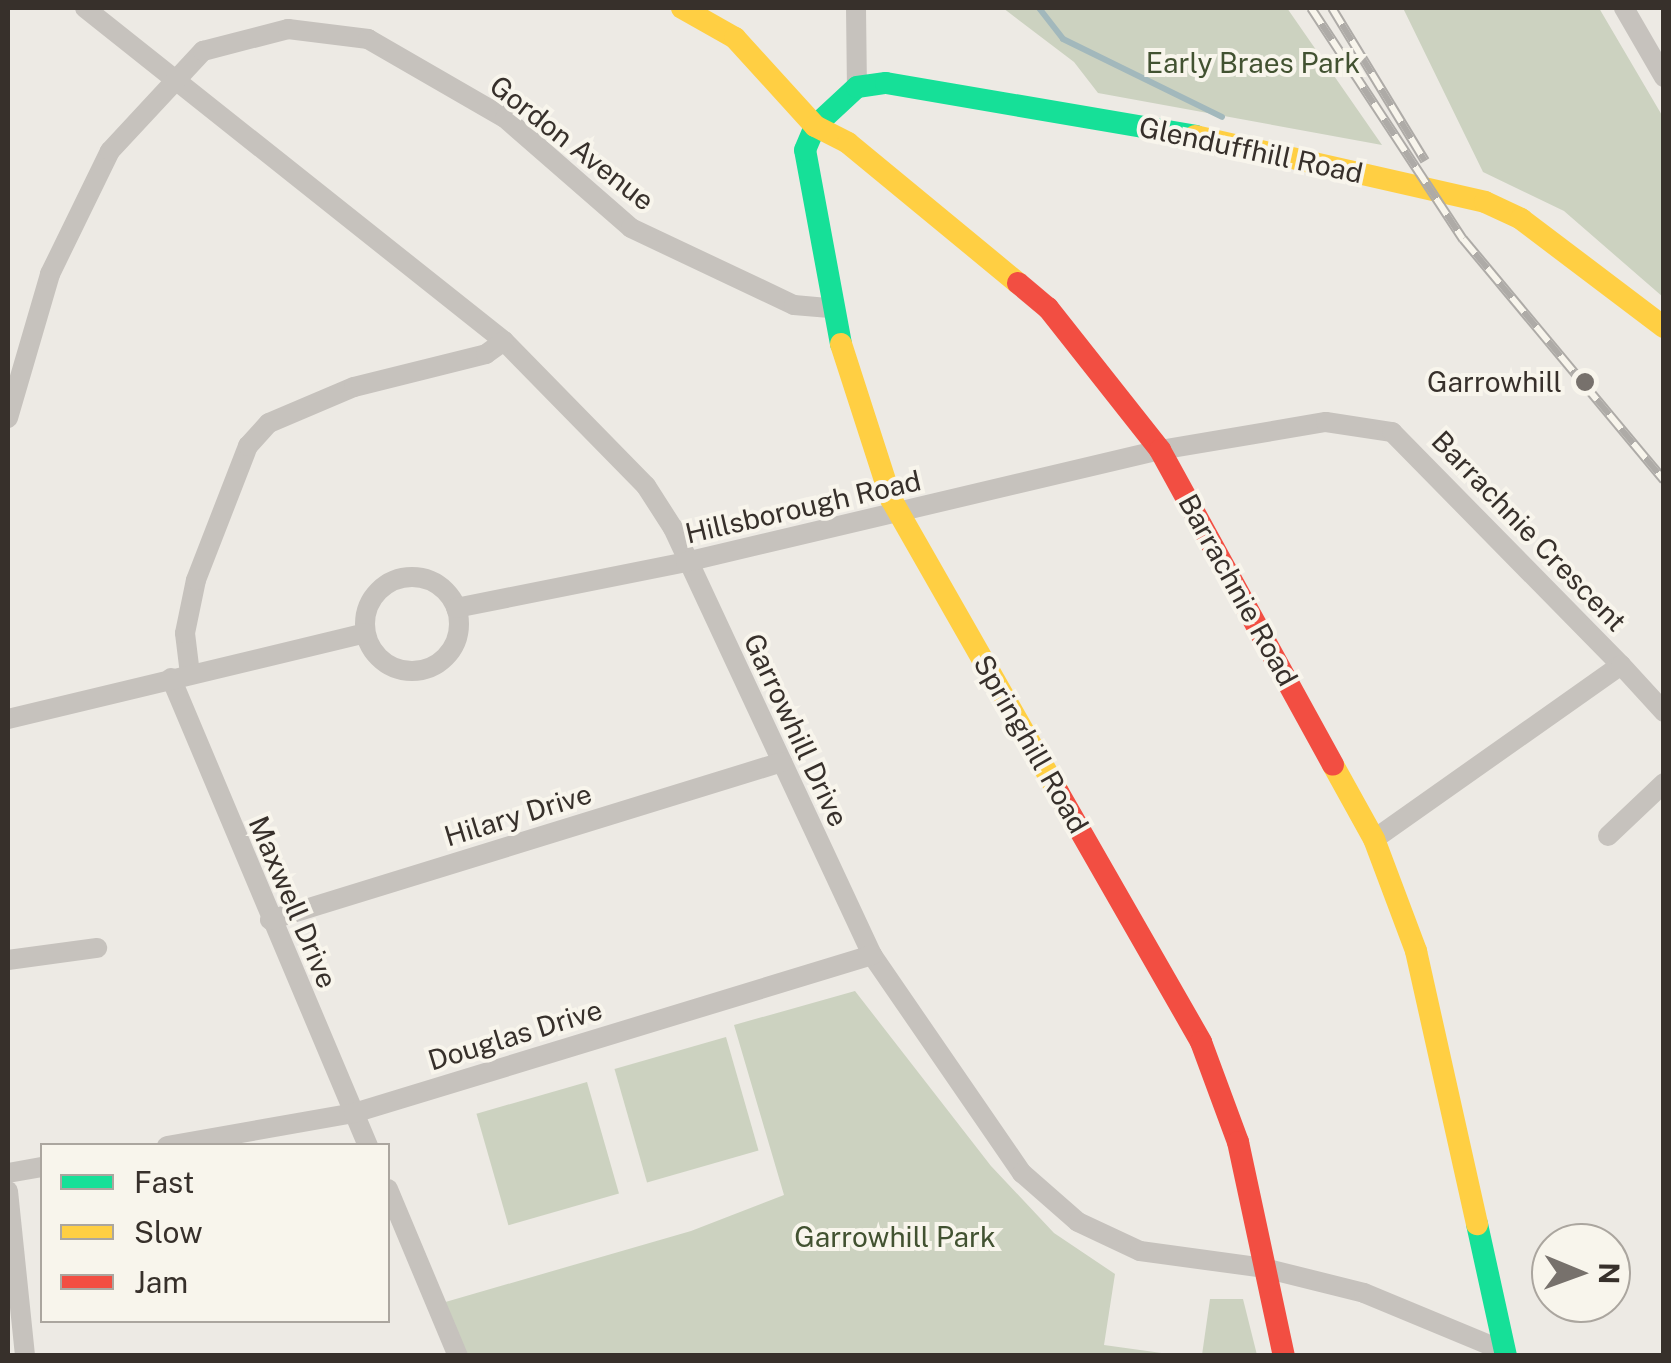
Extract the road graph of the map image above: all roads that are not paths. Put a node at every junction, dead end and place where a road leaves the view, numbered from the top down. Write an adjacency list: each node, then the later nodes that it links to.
1 (85, 8): 6 (street, Garrowhill Drive)
2 (682, 8): 8 (street, Barrachnie Road)
3 (856, 8): 7 (street)
4 (1624, 8): 5 (street)
5 (1664, 78)
6 (178, 81): 9 (street, Gordon Avenue); 11 (street, Garrowhill Drive); 12 (street, Gordon Avenue)
7 (856, 87): 8 (street); 10 (street, Glenduffhill Road)
8 (815, 126): 9 (street, Springhill Road); 13 (street, Barrachnie Road)
9 (830, 308): 14 (street, Springhill Road)
10 (1664, 327)
11 (504, 341): 15 (street, Garrowhill Drive); 19 (street, Maxwell Drive)
12 (8, 418)
13 (1160, 450): 14 (street, Hillsborough Road); 18 (street, Barrachnie Crescent); 25 (street, Barrachnie Road)
14 (899, 513): 15 (street, Hillsborough Road); 37 (street, Springhill Road)
15 (686, 562): 16 (street, Hillsborough Road); 22 (street, Garrowhill Drive)
16 (456, 608): 17 (street); 17 (street)
17 (365, 632): 19 (street)
18 (1621, 665): 20 (street); 25 (street, Barrachnie Crescent)
19 (180, 676): 21 (street); 26 (street, Maxwell Drive)
20 (1664, 712)
21 (8, 719)
22 (782, 762): 26 (street, Hilary Drive); 28 (street, Garrowhill Drive)
23 (1664, 783): 24 (street)
24 (1608, 836)
25 (1374, 839): 38 (street, Barrachnie Road)
26 (270, 920): 30 (street, Maxwell Drive)
27 (96, 948): 29 (street)
28 (872, 955): 30 (street, Douglas Drive); 37 (street, Garrowhill Drive)
29 (8, 960)
30 (354, 1113): 31 (street, Douglas Drive); 32 (street, Maxwell Drive)
31 (185, 1143)
32 (367, 1143)
33 (40, 1167): 34 (street)
34 (8, 1173)
35 (8, 1191): 39 (street)
36 (390, 1194): 40 (street)
37 (1264, 1268): 38 (street, Garrowhill Drive); 41 (street, Springhill Road)
38 (1505, 1353)
39 (25, 1356)
40 (458, 1356)
41 (1284, 1356)

